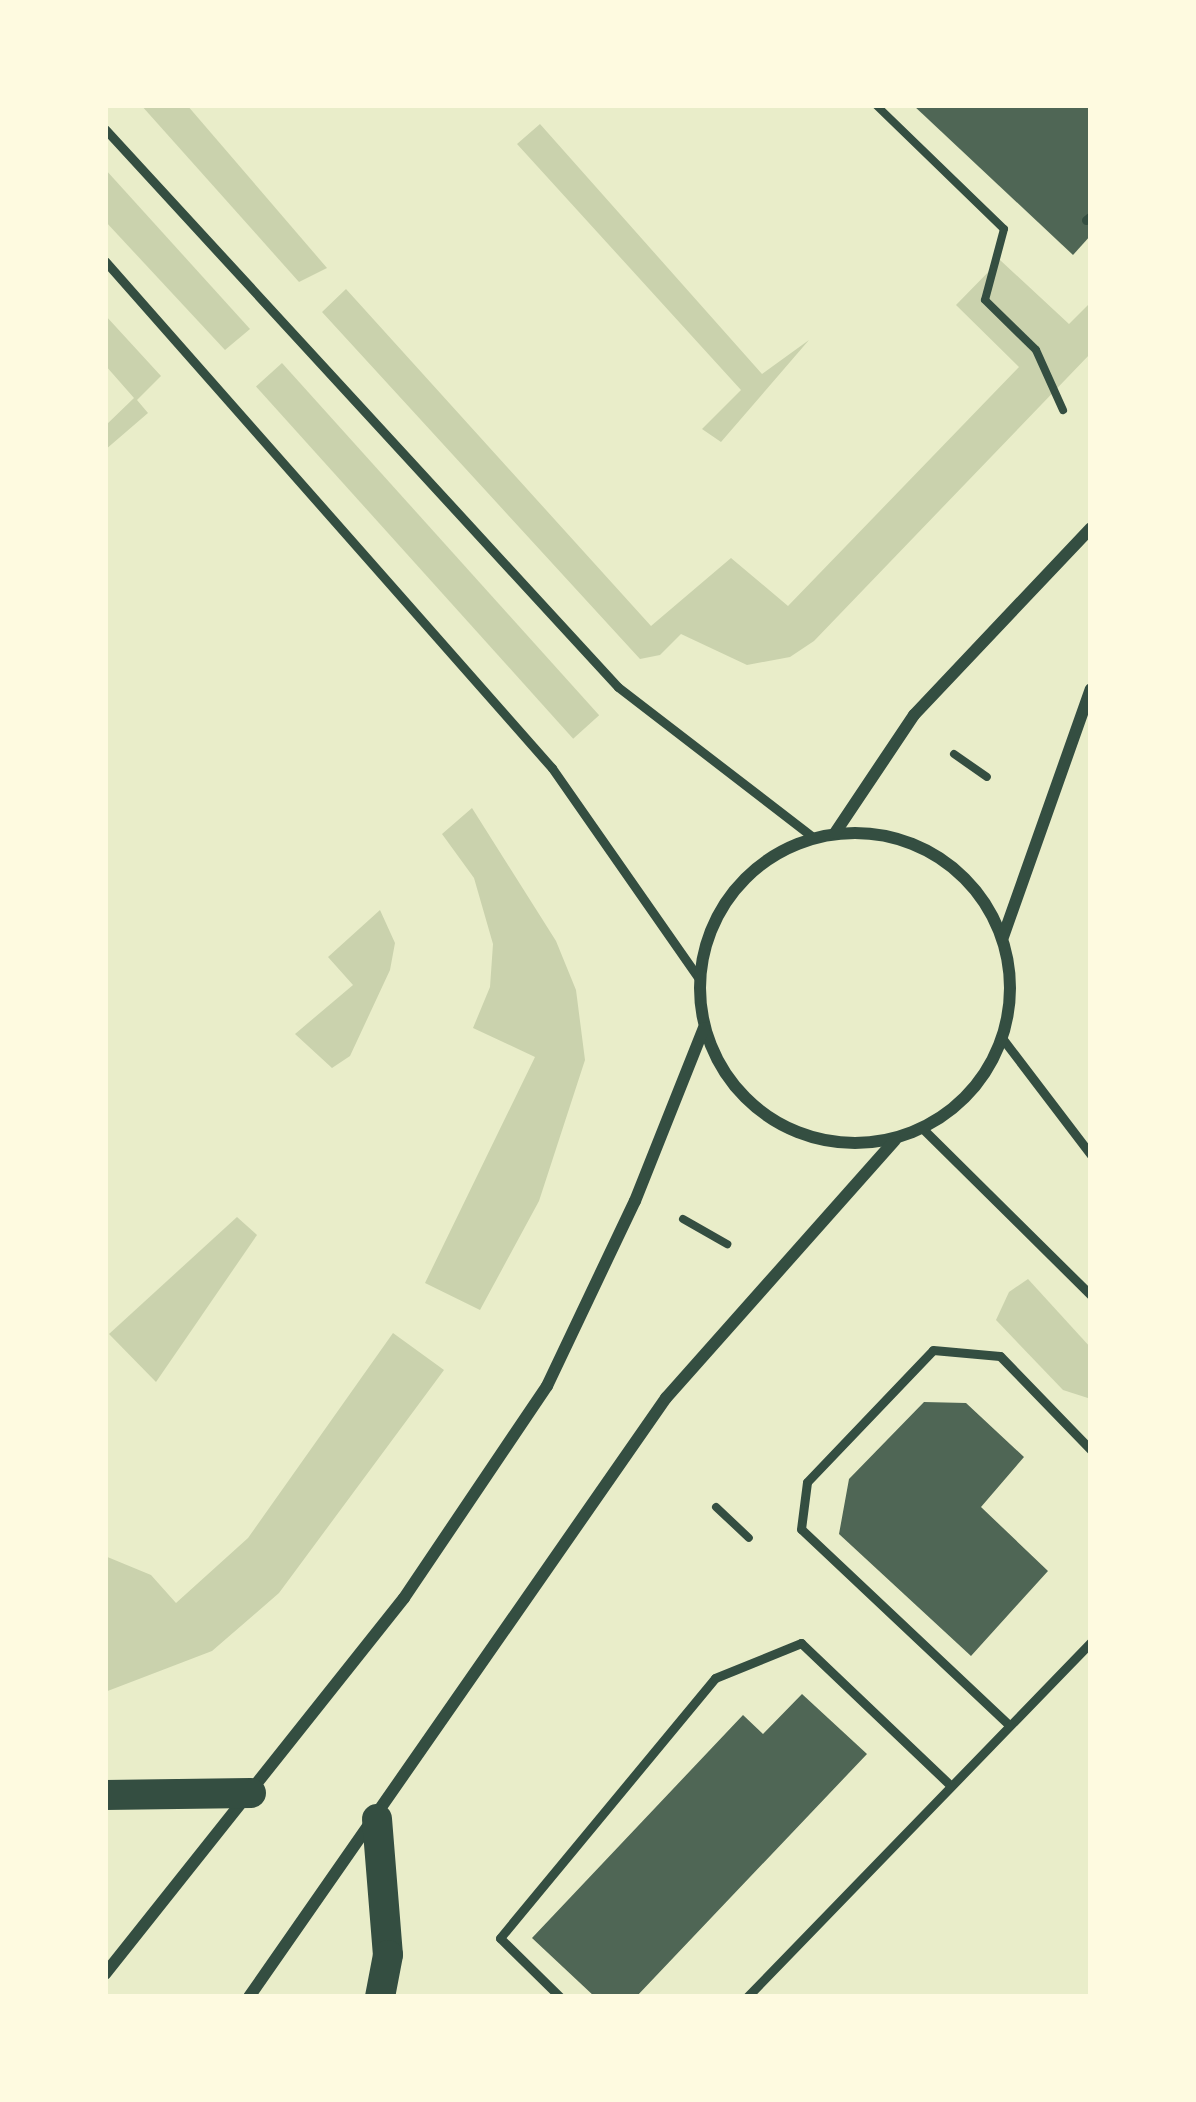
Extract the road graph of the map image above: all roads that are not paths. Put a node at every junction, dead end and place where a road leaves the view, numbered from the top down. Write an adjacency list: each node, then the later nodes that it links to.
1 (105, 129): 6 (lane)
2 (105, 262): 8 (lane)
3 (1091, 528): 5 (street)
4 (1091, 689): 7 (street)
5 (835, 833): 6 (street); 7 (street)
6 (813, 837): 8 (street)
7 (1003, 937): 10 (street)
8 (700, 980): 9 (street)
9 (704, 1028): 12 (street); 19 (street)
10 (1002, 1038): 11 (street); 13 (lane)
11 (923, 1129): 12 (street); 14 (lane)
12 (895, 1140): 21 (street)
13 (1091, 1154)
14 (1091, 1295)
15 (1091, 1450): 17 (lane)
16 (1091, 1642): 17 (lane)
17 (1008, 1724): 18 (lane)
18 (950, 1784): 25 (lane); 26 (lane)
19 (251, 1793): 20 (main road); 22 (street)
20 (105, 1795)
21 (377, 1819): 23 (street); 24 (main road)
22 (105, 1974)
23 (249, 1997)
24 (380, 1997)
25 (560, 1997)
26 (747, 1997)

